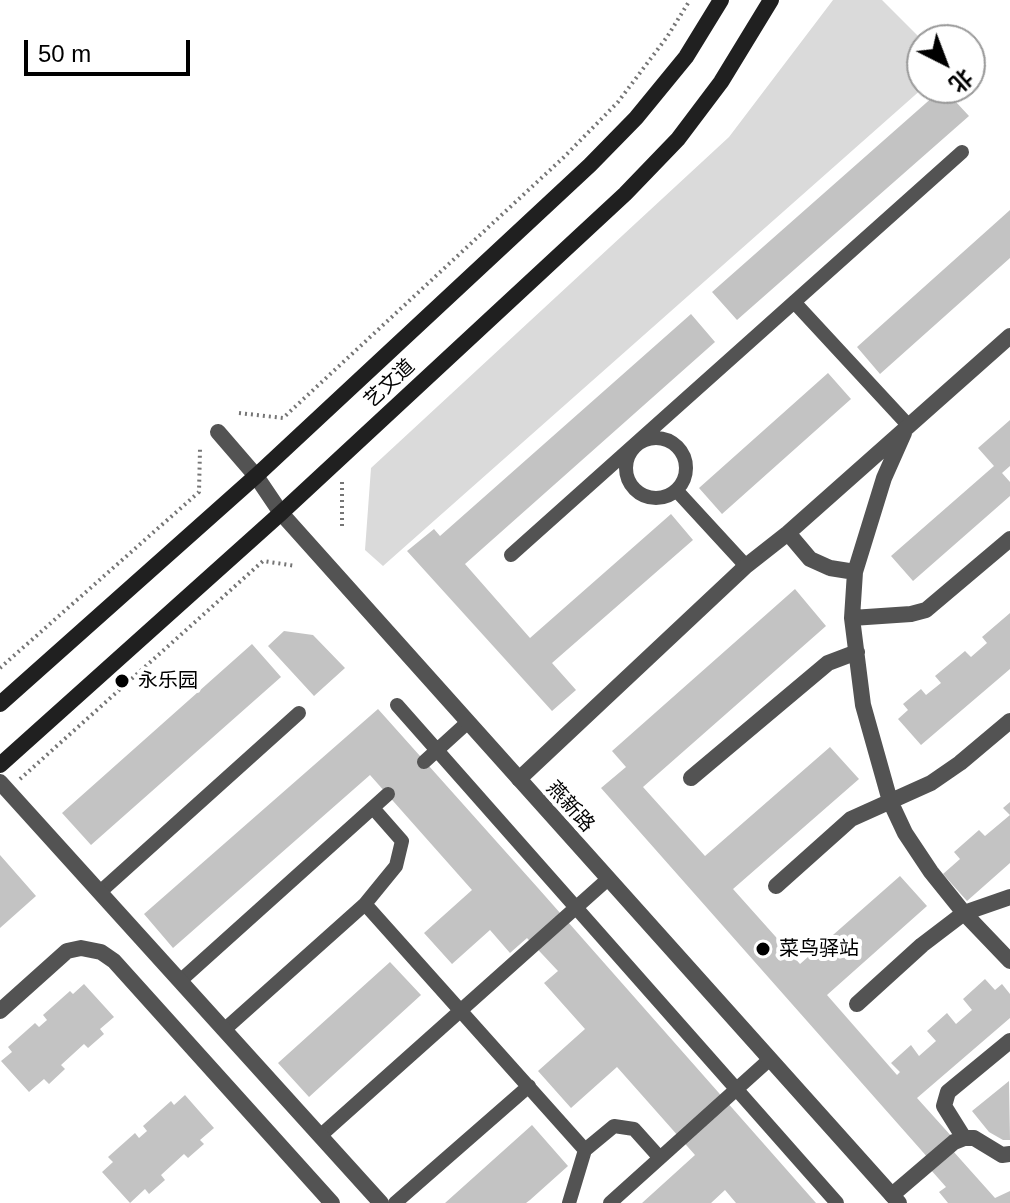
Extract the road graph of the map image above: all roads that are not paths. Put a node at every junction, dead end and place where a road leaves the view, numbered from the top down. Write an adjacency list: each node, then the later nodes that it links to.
1 (721, 0): 9 (main road, 艺文道)
2 (771, 0): 11 (main road, 艺文道)
3 (962, 152): 4 (lane)
4 (795, 303): 6 (lane); 8 (lane)
5 (1010, 336): 6 (street)
6 (908, 425): 12 (street); 16 (street)
7 (218, 432): 9 (street, 燕新路)
8 (633, 447): 10 (lane); 10 (lane); 14 (lane)
9 (256, 476): 11 (street, 燕新路); 19 (main road, 艺文道)
10 (677, 491): 15 (lane)
11 (281, 513): 23 (street, 燕新路); 26 (main road, 艺文道)
12 (788, 533): 15 (street); 16 (street)
13 (1010, 539): 17 (street)
14 (511, 555)
15 (746, 566): 28 (street)
16 (855, 572): 17 (street)
17 (852, 618): 18 (street)
18 (857, 652): 27 (street); 31 (street)
19 (0, 704)
20 (397, 705): 24 (lane)
21 (299, 713): 35 (lane)
22 (1010, 721): 31 (street)
23 (468, 722): 24 (lane); 28 (street, 燕新路)
24 (437, 750): 25 (lane); 38 (lane)
25 (424, 762)
26 (0, 765)
27 (691, 778)
28 (519, 779): 33 (street, 燕新路)
29 (4, 786): 35 (street)
30 (388, 794): 32 (lane)
31 (890, 801): 34 (street); 39 (street)
32 (373, 808): 37 (lane); 41 (lane)
33 (608, 879): 38 (lane); 47 (street, 燕新路)
34 (776, 886)
35 (100, 892): 41 (street)
36 (1010, 897): 39 (street)
37 (365, 904): 43 (lane); 45 (lane)
38 (576, 907): 43 (lane); 49 (lane)
39 (964, 913): 40 (street); 42 (street)
40 (1010, 961)
41 (180, 981): 45 (street)
42 (857, 1004)
43 (462, 1009): 48 (lane); 50 (lane)
44 (0, 1011): 56 (street)
45 (224, 1030): 50 (street)
46 (1010, 1041): 51 (street)
47 (770, 1059): 49 (lane); 55 (street, 燕新路)
48 (529, 1086): 52 (lane); 58 (lane)
49 (736, 1089): 54 (lane); 61 (lane)
50 (320, 1136): 57 (street)
51 (964, 1138): 53 (street); 55 (street)
52 (585, 1150): 54 (lane); 59 (lane)
53 (1010, 1154)
54 (660, 1158): 60 (lane)
55 (895, 1199)
56 (332, 1203)
57 (381, 1203)
58 (395, 1203)
59 (569, 1203)
60 (610, 1203)
61 (837, 1203)

